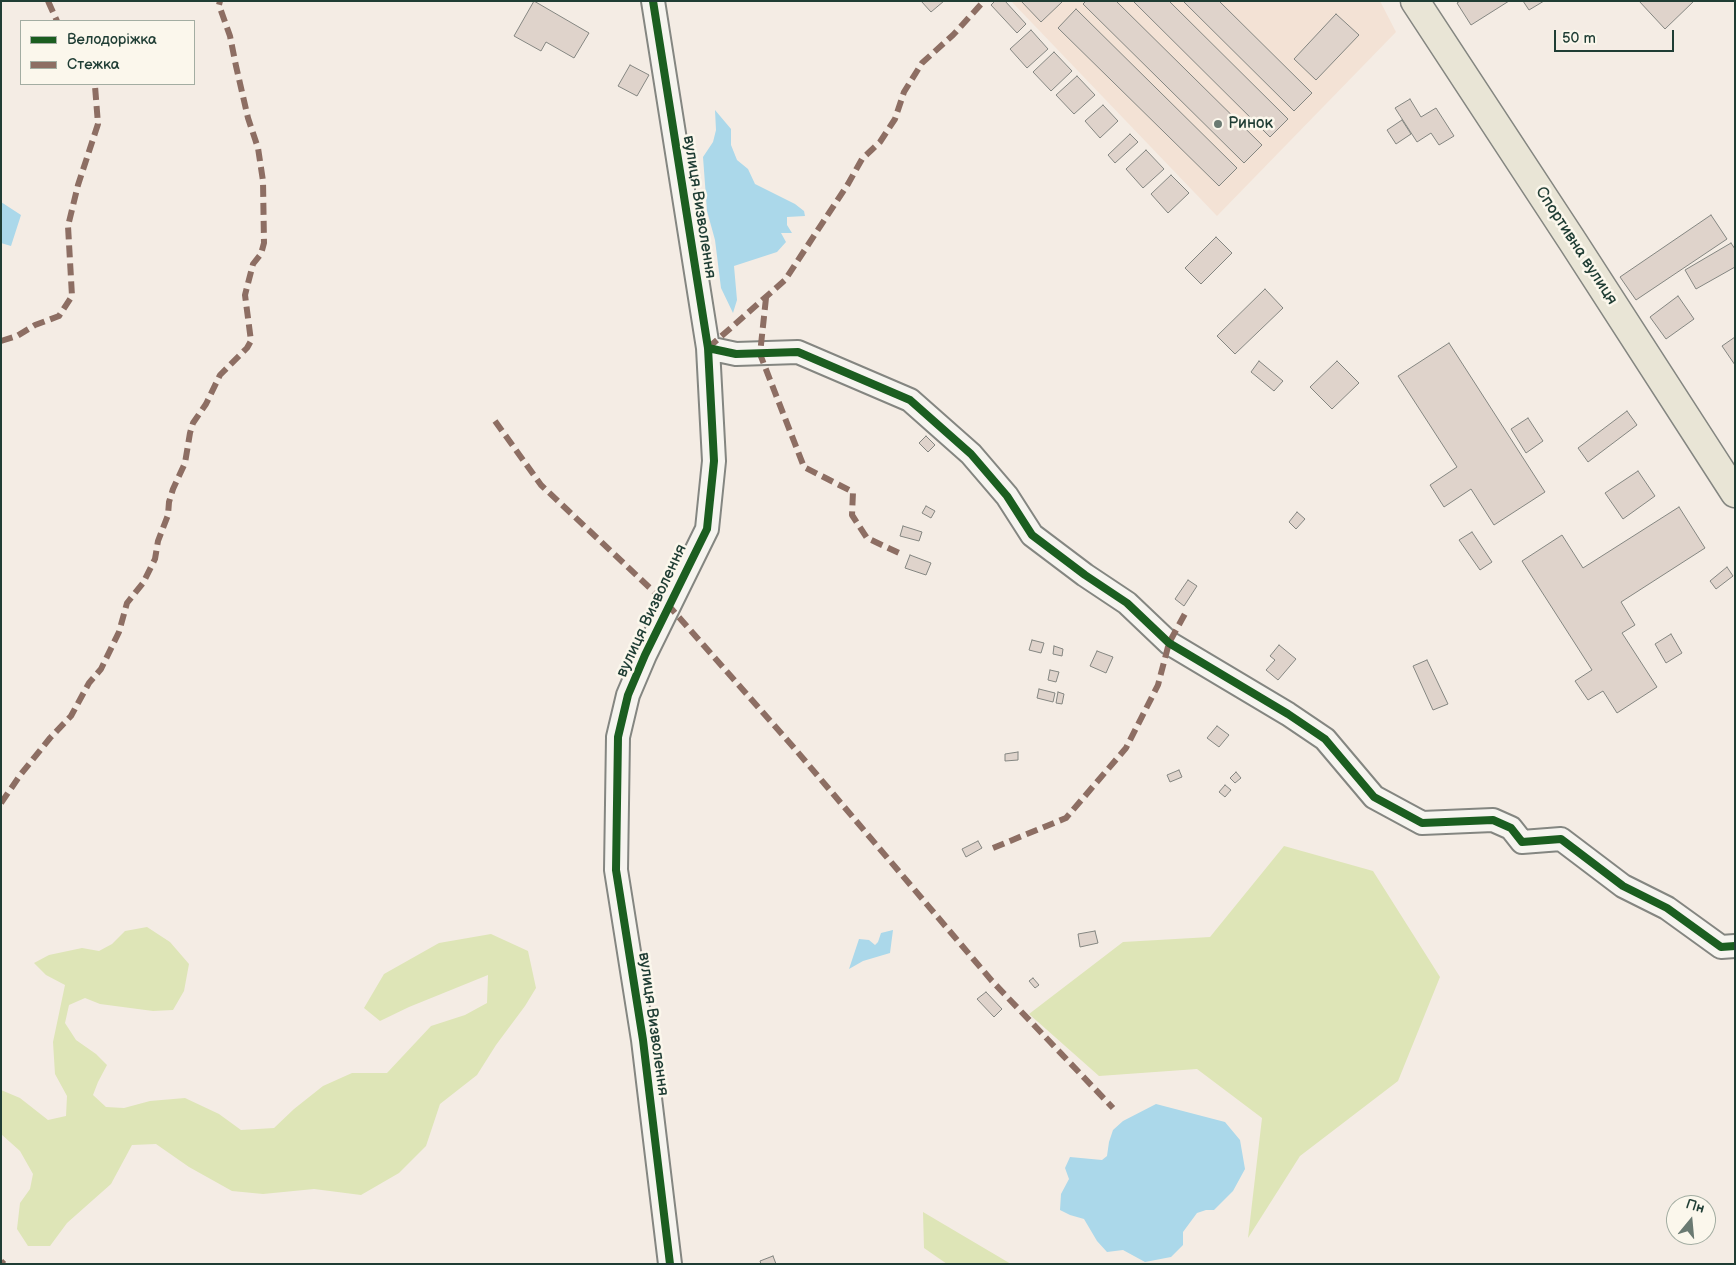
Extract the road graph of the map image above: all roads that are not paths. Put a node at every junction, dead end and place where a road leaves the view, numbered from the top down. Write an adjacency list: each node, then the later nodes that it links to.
1 (653, 1): 3 (street, вулиця Визволення)
2 (1415, 1): 4 (main road, Спортивна вулиця)
3 (708, 348): 5 (street); 6 (street, вулиця Визволення)
4 (1735, 493)
5 (1735, 946)
6 (670, 1264)

